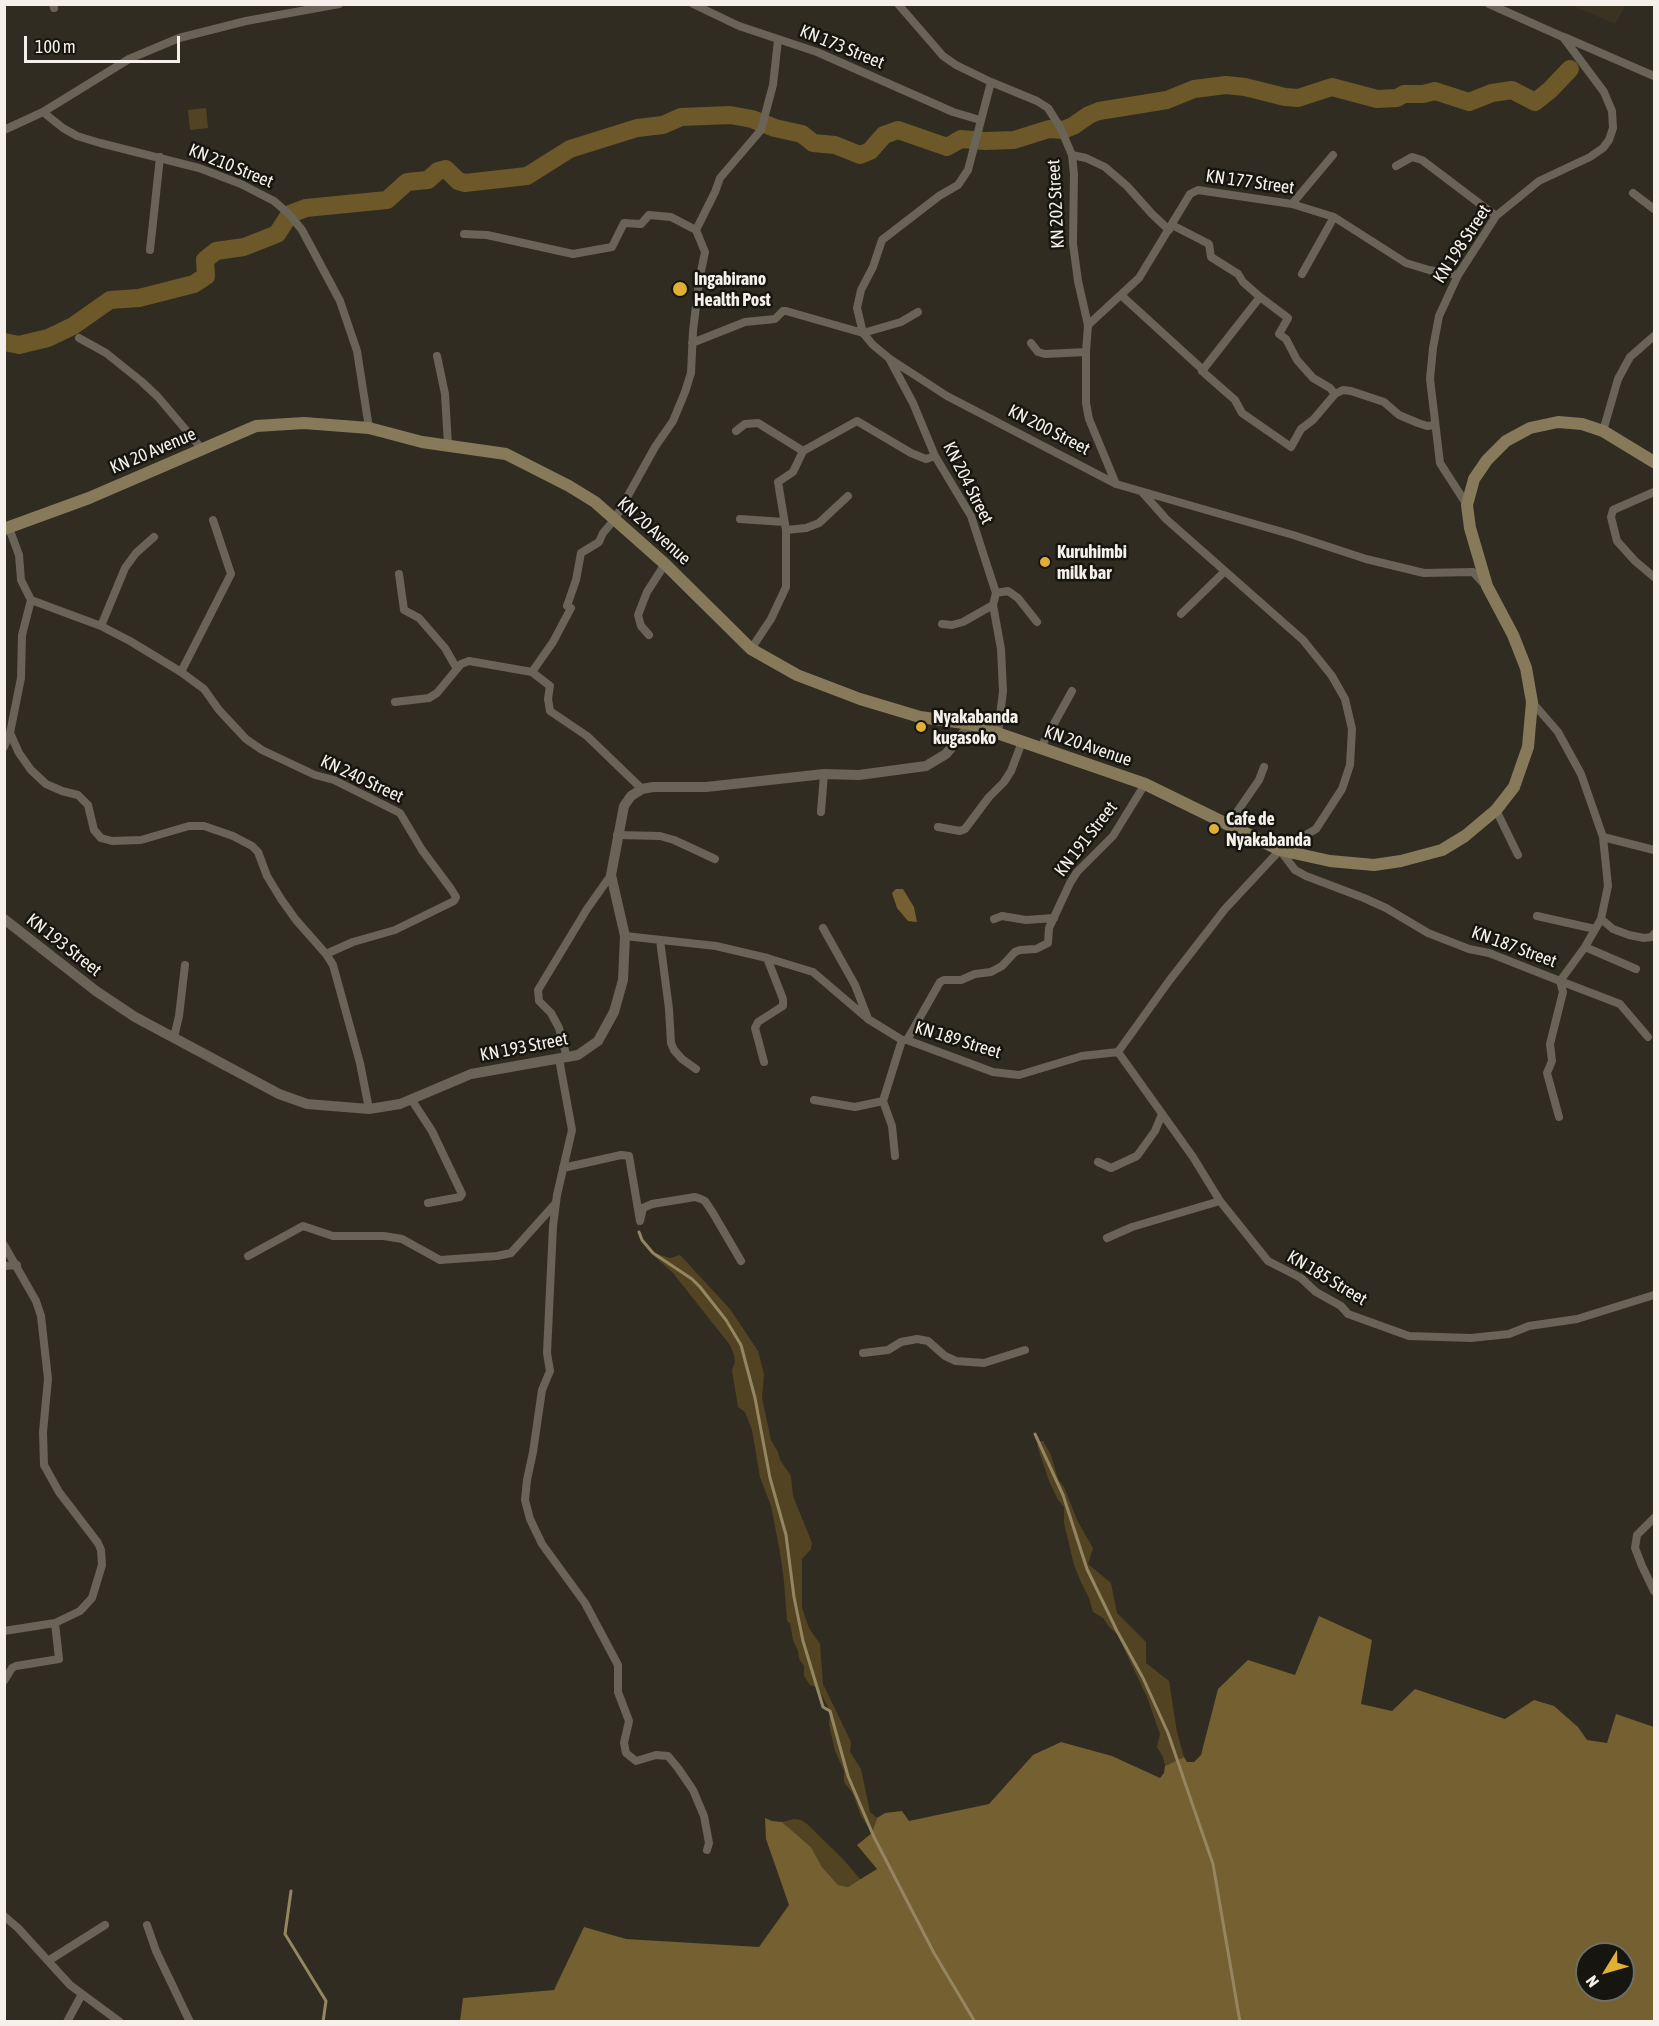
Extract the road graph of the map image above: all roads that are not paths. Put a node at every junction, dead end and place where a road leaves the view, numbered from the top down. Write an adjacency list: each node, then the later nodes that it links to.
1 (339, 4): 9 (street)
2 (693, 4): 6 (street, KN 173 Street)
3 (898, 4): 8 (street, KN 202 Street)
4 (1489, 4): 5 (street)
5 (1563, 37): 7 (street); 19 (street, KN 198 Street)
6 (778, 40): 10 (street, KN 173 Street); 22 (street)
7 (1654, 76)
8 (992, 82): 10 (street); 13 (street, KN 202 Street)
9 (43, 112): 11 (street); 14 (street, KN 210 Street)
10 (980, 120): 31 (street)
11 (4, 130)
12 (1333, 154): 17 (street)
13 (1072, 155): 21 (street); 30 (street, KN 202 Street)
14 (160, 157): 24 (street); 42 (street, KN 210 Street)
15 (1396, 166): 19 (street)
16 (1633, 193): 18 (street)
17 (1292, 204): 20 (street, KN 177 Street); 21 (street, KN 177 Street)
18 (1654, 209)
19 (1496, 216): 26 (street, KN 198 Street)
20 (1334, 217): 25 (street); 26 (street, KN 177 Street)
21 (1171, 228): 27 (street, KN 177 Street); 28 (street)
22 (696, 230): 23 (street); 34 (street)
23 (464, 234)
24 (150, 250)
25 (1302, 274)
26 (1458, 275): 41 (street, KN 198 Street)
27 (1122, 296): 30 (street, KN 177 Street); 39 (street)
28 (1260, 297): 39 (street); 40 (street)
29 (918, 312): 31 (street)
30 (1088, 325): 36 (street, KN 202 Street)
31 (862, 333): 34 (street); 38 (street, KN 200 Street)
32 (1654, 336): 44 (street)
33 (79, 338): 46 (street)
34 (692, 343): 55 (street)
35 (1031, 343): 36 (street)
36 (1086, 352): 50 (street, KN 202 Street)
37 (437, 356): 45 (street)
38 (890, 359): 48 (street, KN 204 Street); 50 (street, KN 200 Street)
39 (1202, 371): 40 (street)
40 (1335, 394): 41 (street)
41 (1435, 425): 54 (street, KN 198 Street)
42 (369, 428): 45 (main road, KN 20 Avenue); 46 (main road, KN 20 Avenue)
43 (736, 431): 47 (street)
44 (1603, 432): 49 (main road, KN 20 Avenue); 54 (main road, KN 20 Avenue)
45 (448, 445): 55 (main road, KN 20 Avenue)
46 (202, 449): 59 (main road, KN 20 Avenue)
47 (803, 451): 48 (street); 58 (street)
48 (935, 456): 66 (street, KN 204 Street)
49 (1654, 462)
50 (1116, 484): 52 (street, KN 200 Street)
51 (1654, 492): 64 (street)
52 (1143, 493): 62 (street); 65 (street, KN 200 Street)
53 (848, 496): 58 (street)
54 (1467, 505): 65 (main road, KN 20 Avenue)
55 (615, 519): 61 (main road, KN 20 Avenue); 77 (street)
56 (740, 519): 58 (street)
57 (213, 520): 76 (street)
58 (785, 526): 74 (street)
59 (7, 528): 67 (street)
60 (154, 537): 72 (street)
61 (665, 564): 73 (street); 74 (main road, KN 20 Avenue)
62 (1225, 571): 69 (street); 97 (street)
63 (399, 574): 75 (street)
64 (1654, 577)
65 (1486, 586): 80 (main road, KN 20 Avenue)
66 (996, 593): 68 (street); 70 (street)
67 (31, 600): 72 (street, KN 240 Street); 82 (street)
68 (993, 605): 71 (street); 83 (street)
69 (1181, 614)
70 (1037, 622)
71 (942, 624)
72 (101, 626): 76 (street, KN 240 Street)
73 (649, 635)
74 (751, 649): 81 (main road, KN 20 Avenue)
75 (457, 669): 77 (street); 79 (street)
76 (181, 672): 113 (street, KN 240 Street)
77 (532, 672): 90 (street)
78 (1072, 691): 86 (street)
79 (395, 702)
80 (1532, 702): 91 (main road, KN 20 Avenue); 96 (street, KN 187 Street)
81 (971, 724): 83 (main road, KN 20 Avenue); 88 (street)
82 (10, 733): 85 (street); 113 (street)
83 (998, 733): 84 (main road, KN 20 Avenue)
84 (1022, 742): 86 (main road, KN 20 Avenue); 94 (street)
85 (4, 747)
86 (1040, 749): 89 (main road, KN 20 Avenue)
87 (1264, 767): 93 (street)
88 (824, 774): 90 (street); 92 (street)
89 (1145, 784): 93 (main road, KN 20 Avenue); 103 (street, KN 191 Street)
90 (642, 789): 95 (street, KN 193 Street)
91 (1496, 810): 97 (main road, KN 20 Avenue); 99 (street)
92 (821, 812)
93 (1228, 825): 97 (main road, KN 20 Avenue)
94 (938, 827)
95 (617, 835): 100 (street); 101 (street, KN 193 Street)
96 (1603, 837): 98 (street); 105 (street, KN 187 Street)
97 (1280, 850): 117 (street, KN 187 Street); 122 (street)
98 (1654, 850)
99 (1518, 855)
100 (715, 859)
101 (611, 875): 110 (street, KN 193 Street); 123 (street)
102 (1537, 916): 108 (street)
103 (1054, 918): 106 (street); 121 (street, KN 191 Street)
104 (4, 919): 119 (street, KN 193 Street)
105 (1601, 919): 108 (street, KN 187 Street); 109 (street)
106 (994, 920)
107 (823, 928): 118 (street)
108 (1595, 929): 112 (street, KN 187 Street)
109 (1654, 934)
110 (625, 936): 111 (street, KN 189 Street); 123 (street, KN 193 Street)
111 (660, 940): 114 (street, KN 189 Street); 125 (street)
112 (1585, 947): 116 (street); 117 (street, KN 187 Street)
113 (326, 954): 129 (street)
114 (767, 958): 118 (street, KN 189 Street); 124 (street)
115 (185, 965): 119 (street)
116 (1636, 969)
117 (1560, 981): 120 (street); 131 (street)
118 (868, 1019): 121 (street, KN 189 Street)
119 (174, 1037): 129 (street, KN 193 Street)
120 (1648, 1037)
121 (905, 1040): 122 (street, KN 189 Street); 128 (street)
122 (1118, 1052): 130 (street, KN 185 Street)
123 (563, 1059): 126 (street, KN 193 Street); 134 (street)
124 (764, 1062)
125 (696, 1069)
126 (411, 1099): 129 (street, KN 193 Street); 136 (street)
127 (814, 1100): 128 (street)
128 (883, 1101): 132 (street)
129 (369, 1109)
130 (1162, 1114): 133 (street); 135 (street, KN 185 Street)
131 (1559, 1117)
132 (895, 1156)
133 (1098, 1162)
134 (563, 1168): 137 (street); 141 (street)
135 (1220, 1201): 138 (street); 144 (street, KN 185 Street)
136 (428, 1203)
137 (555, 1204): 140 (street); 152 (street)
138 (1107, 1238)
139 (4, 1245): 142 (street)
140 (248, 1256)
141 (741, 1261)
142 (17, 1265): 143 (street); 149 (street)
143 (4, 1266)
144 (1654, 1295)
145 (1024, 1350): 146 (street)
146 (863, 1353)
147 (1654, 1518): 148 (street)
148 (1654, 1591)
149 (54, 1623): 150 (street); 151 (street)
150 (4, 1631)
151 (4, 1681)
152 (707, 1850)
153 (4, 1916): 156 (street)
154 (105, 1925): 156 (street)
155 (147, 1925): 160 (street)
156 (48, 1961): 157 (street)
157 (82, 1994): 158 (street); 159 (street)
158 (67, 2022)
159 (120, 2022)
160 (190, 2022)

